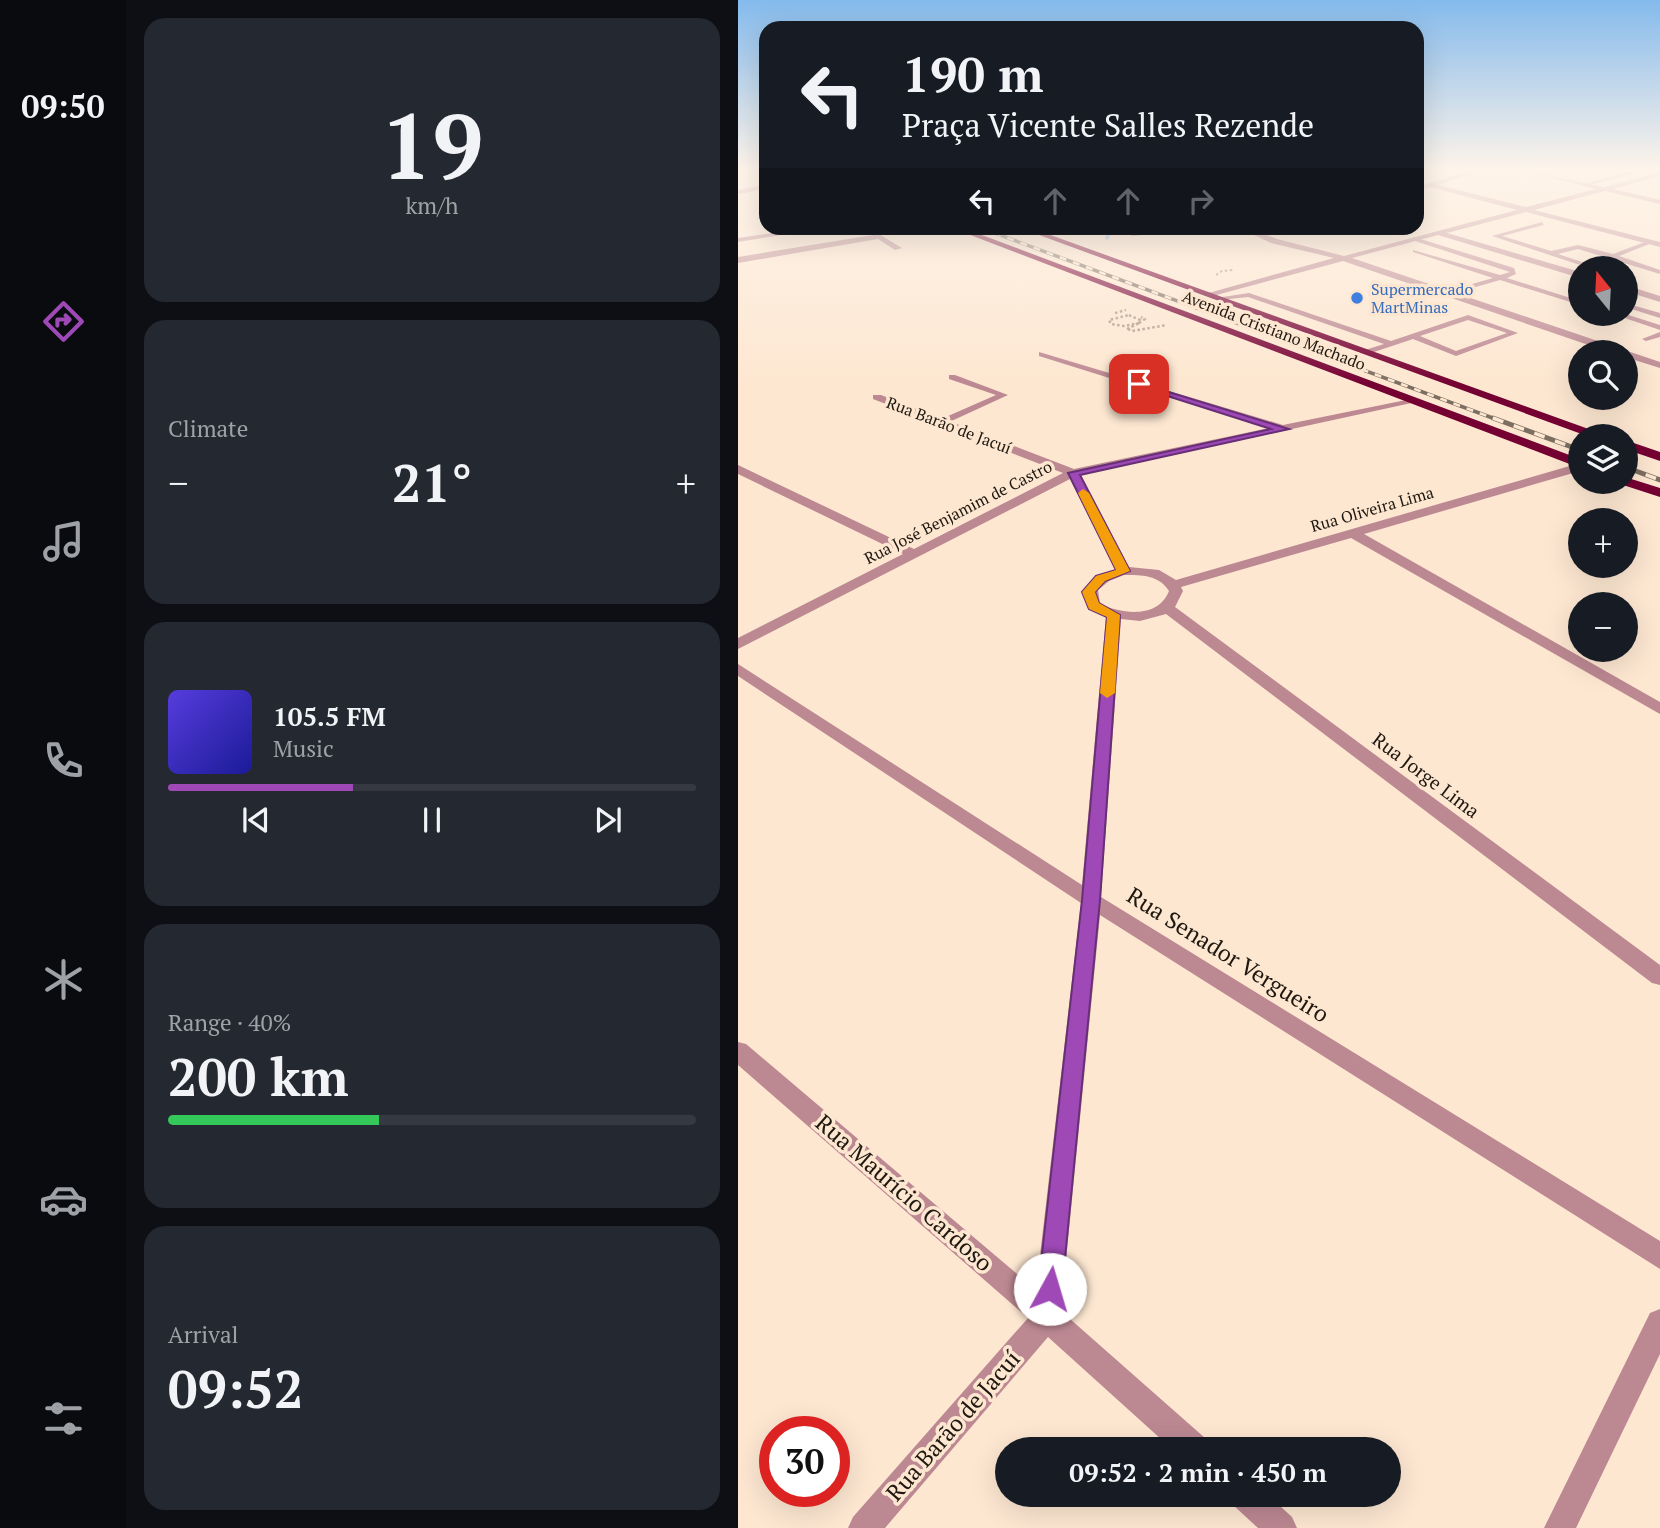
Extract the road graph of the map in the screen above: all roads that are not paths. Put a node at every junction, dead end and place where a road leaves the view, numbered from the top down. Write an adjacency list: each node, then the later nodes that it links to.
1 (817, 241): 13 (street)
2 (849, 241): 13 (street)
3 (887, 241): 14 (street)
4 (991, 241): 47 (highway, Avenida Cristiano Machado)
5 (1061, 241): 29 (highway, Avenida Cristiano Machado)
6 (1275, 241): 19 (street)
7 (1405, 241): 19 (street)
8 (1421, 241): 26 (lane)
9 (1467, 241): 23 (street)
10 (1511, 241): 16 (lane)
11 (1650, 242): 12 (street); 18 (lane)
12 (1660, 245)
13 (823, 246): 21 (street)
14 (898, 248)
15 (1415, 251): 26 (lane)
16 (1550, 254): 17 (lane); 20 (lane)
17 (1605, 256)
18 (1620, 256)
19 (1343, 258): 29 (street); 39 (street)
20 (1568, 259)
21 (738, 262): 24 (street)
22 (1638, 266): 25 (lane)
23 (1568, 271)
24 (747, 272)
25 (1660, 272)
26 (1499, 277): 27 (lane); 30 (lane)
27 (1468, 288)
28 (1638, 292): 31 (street)
29 (1214, 296): 40 (lane); 41 (highway, Avenida Cristiano Machado)
30 (1568, 299)
31 (1660, 299)
32 (1638, 309): 33 (lane)
33 (1660, 316)
34 (1638, 321): 35 (lane)
35 (1660, 328)
36 (1660, 334): 38 (lane)
37 (1413, 336): 37 (lane); 40 (lane)
38 (1646, 339)
39 (1585, 340)
40 (1392, 344): 41 (lane)
41 (1368, 352): 49 (highway, Avenida Cristiano Machado)
42 (1042, 354): 50 (street)
43 (1638, 358): 44 (street)
44 (1660, 365)
45 (953, 377): 48 (lane)
46 (877, 397): 48 (street, Rua Barão de Jacuí)
47 (1411, 402): 50 (street, Rua José Benjamim de Castro); 53 (highway, Avenida Cristiano Machado)
48 (942, 422): 56 (street, Rua Barão de Jacuí)
49 (1568, 424)
50 (1283, 429): 56 (street, Rua José Benjamim de Castro)
51 (1638, 449): 52 (highway)
52 (1660, 457)
53 (1568, 461)
54 (738, 469): 60 (street)
55 (1568, 470): 59 (street, Rua Oliveira Lima)
56 (1073, 473): 60 (street, Rua José Benjamim de Castro); 61 (street)
57 (1638, 486): 58 (highway)
58 (1660, 494)
59 (1352, 533): 62 (street, Rua Oliveira Lima); 67 (street)
60 (914, 554): 65 (street, Rua José Benjamim de Castro)
61 (1124, 571): 62 (street); 64 (street)
62 (1174, 585): 63 (street)
63 (1166, 607): 64 (street); 69 (street, Rua Jorge Lima)
64 (1114, 615): 68 (street)
65 (738, 644)
66 (738, 669): 68 (street, Rua Senador Vergueiro)
67 (1660, 709)
68 (1091, 900): 71 (street, Rua Senador Vergueiro); 72 (street)
69 (1660, 977)
70 (738, 1051): 72 (street, Rua Maurício Cardoso)
71 (1660, 1256)
72 (1047, 1317): 74 (street, Rua Maurício Cardoso); 76 (street, Rua Barão de Jacuí)
73 (1660, 1323): 78 (street)
74 (1181, 1437)
75 (1258, 1507): 77 (street)
76 (865, 1528)
77 (1281, 1528)
78 (1560, 1528)

